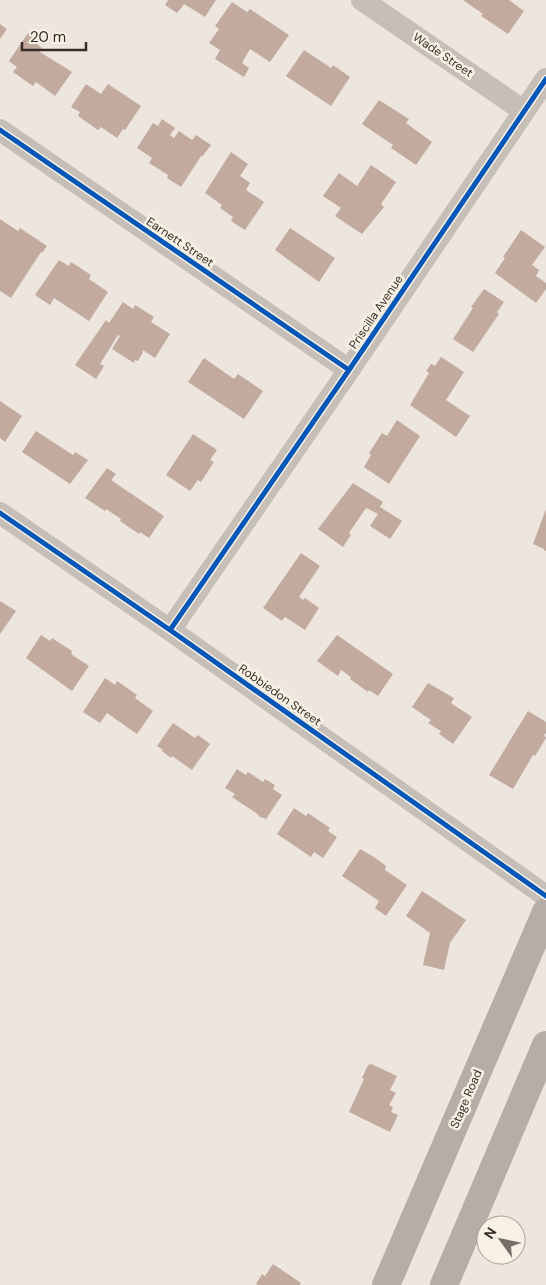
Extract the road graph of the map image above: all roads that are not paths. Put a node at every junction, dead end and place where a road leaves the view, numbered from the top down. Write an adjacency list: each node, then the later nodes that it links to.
1 (362, 0): 3 (street, Wade Street)
2 (546, 79): 3 (street, Priscilla Avenue)
3 (524, 111): 5 (street, Priscilla Avenue)
4 (0, 130): 5 (street, Earnett Street)
5 (349, 370): 7 (street, Priscilla Avenue)
6 (0, 513): 7 (street, Robbiedon Street)
7 (170, 630): 8 (street, Robbiedon Street)
8 (546, 896)
9 (546, 912): 11 (main road, Stage Road)
10 (546, 1045): 12 (main road)
11 (386, 1285)
12 (444, 1285)

